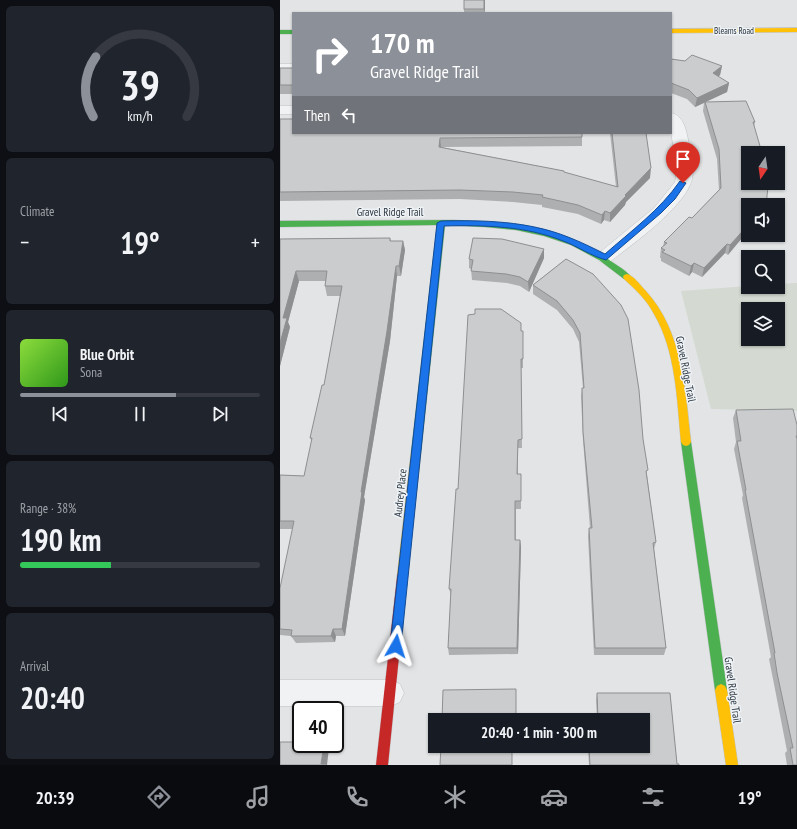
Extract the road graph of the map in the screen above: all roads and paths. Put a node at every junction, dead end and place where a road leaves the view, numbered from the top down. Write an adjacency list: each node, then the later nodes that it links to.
1 (797, 30): 2 (street, Bleams Road)
2 (672, 31)
3 (280, 32): 4 (street)
4 (292, 32)
5 (280, 66): 6 (lane)
6 (292, 66)
7 (280, 110): 8 (street)
8 (292, 110)
9 (672, 118): 12 (street)
10 (441, 223): 11 (street, Gravel Ridge Trail); 12 (street, Gravel Ridge Trail); 13 (street, Audrey Place)
11 (280, 224)
12 (606, 257): 16 (street, Gravel Ridge Trail)
13 (391, 692): 14 (street); 15 (street, Audrey Place)
14 (280, 693)
15 (382, 765)
16 (732, 765)

